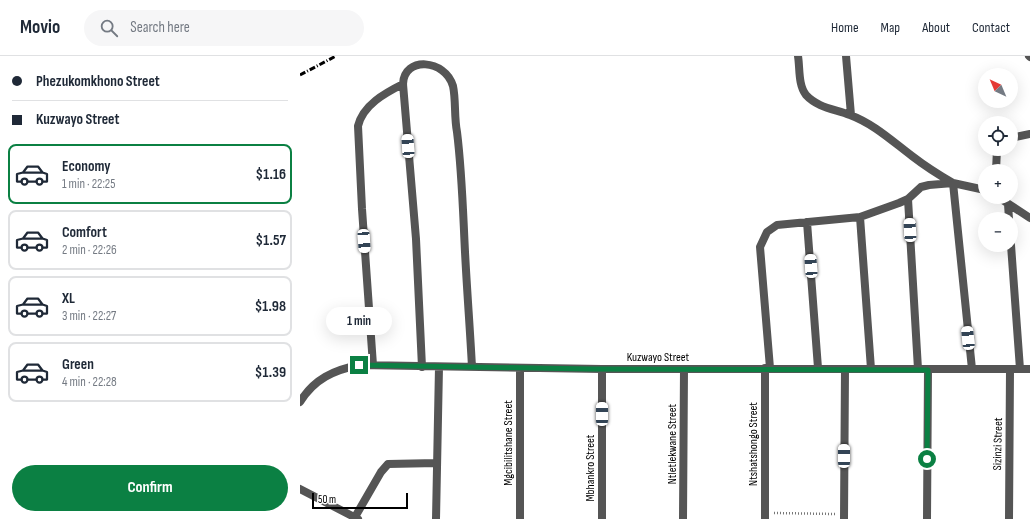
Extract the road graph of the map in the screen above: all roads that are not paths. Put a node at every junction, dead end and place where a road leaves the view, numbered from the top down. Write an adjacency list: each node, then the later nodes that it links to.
1 (798, 56): 4 (street)
2 (846, 56): 4 (street)
3 (403, 84): 16 (street); 17 (street); 19 (street)
4 (851, 115): 7 (street)
5 (1030, 134): 6 (street)
6 (1018, 137)
7 (953, 183): 8 (street); 9 (street, Ntshatshongo Street); 28 (street)
8 (978, 188)
9 (908, 199): 12 (street, Ntshatshongo Street); 27 (street)
10 (1008, 204): 11 (street); 13 (street)
11 (1009, 212)
12 (860, 217): 14 (street, Ntshatshongo Street); 26 (street)
13 (1030, 218)
14 (807, 222): 21 (street, Ntshatshongo Street); 22 (street)
15 (1012, 252): 29 (street)
16 (374, 365): 17 (street, Kuzwayo Street); 33 (street, Kuzwayo Street)
17 (422, 367): 18 (street, Kuzwayo Street)
18 (439, 367): 19 (street, Kuzwayo Street); 34 (street)
19 (472, 367): 20 (street, Kuzwayo Street)
20 (520, 368): 23 (street, Kuzwayo Street); 40 (street, Mgcibilitshane Street)
21 (767, 368): 22 (street, Kuzwayo Street); 24 (street, Kuzwayo Street); 36 (street, Ntshatshongo Street)
22 (818, 368): 25 (street, Kuzwayo Street)
23 (602, 369): 24 (street, Kuzwayo Street); 41 (street, Mbhankro Street)
24 (684, 369): 42 (street, Ntletlekwane Street)
25 (845, 369): 26 (street, Kuzwayo Street); 37 (street)
26 (871, 369): 27 (street, Kuzwayo Street)
27 (918, 369): 30 (street, Kuzwayo Street)
28 (972, 369): 30 (street, Kuzwayo Street); 31 (street, Kuzwayo Street)
29 (1020, 369): 31 (street, Kuzwayo Street); 32 (street, Kuzwayo Street)
30 (928, 370): 43 (street)
31 (1010, 370): 44 (street, Sizinzi Street)
32 (1030, 370)
33 (300, 402)
34 (437, 463): 38 (street); 39 (street)
35 (300, 489): 38 (street)
36 (765, 516)
37 (844, 516)
38 (357, 518)
39 (436, 519)
40 (520, 519)
41 (602, 519)
42 (683, 519)
43 (927, 519)
44 (1009, 519)

